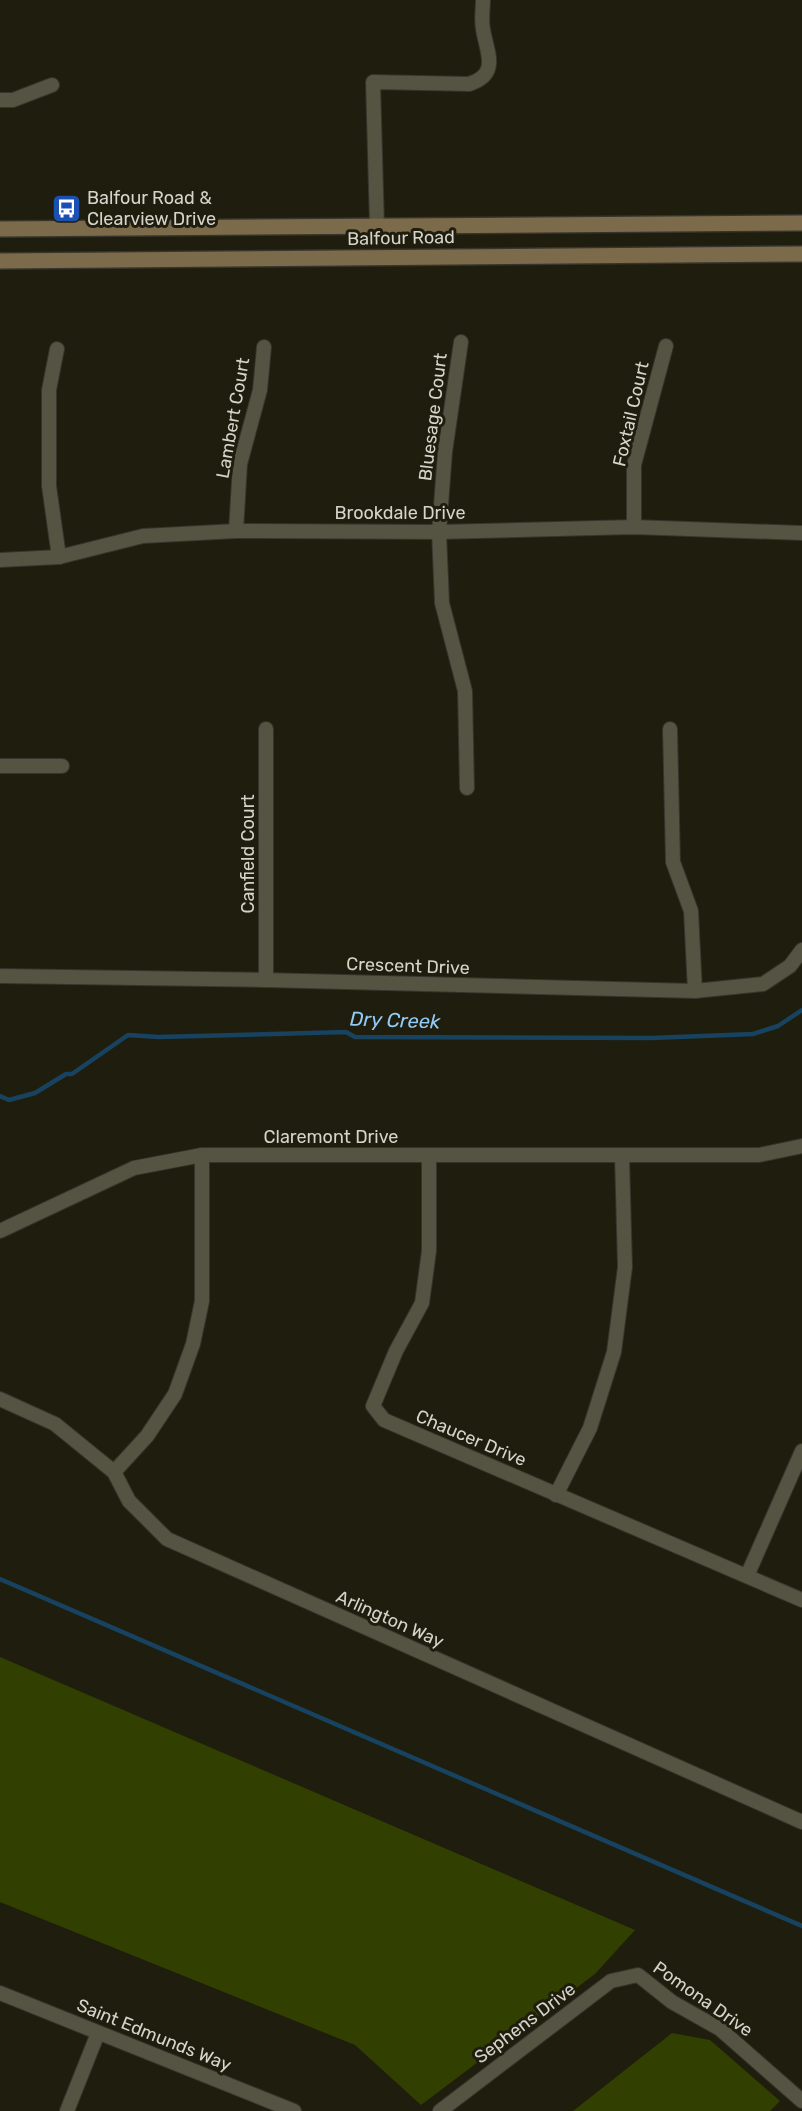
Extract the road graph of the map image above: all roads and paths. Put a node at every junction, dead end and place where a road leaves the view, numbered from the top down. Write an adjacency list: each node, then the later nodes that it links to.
1 (483, 0): 5 (street)
2 (52, 85): 3 (street)
3 (0, 100)
4 (802, 223): 5 (main road, Balfour Road)
5 (377, 226): 6 (main road, Balfour Road)
6 (0, 229)
7 (802, 254): 8 (main road, Balfour Road)
8 (0, 261)
9 (461, 342): 15 (street, Bluesage Court)
10 (666, 346): 13 (street, Foxtail Court)
11 (264, 347): 14 (street, Lambert Court)
12 (57, 349): 17 (street)
13 (634, 527): 15 (street, Brookdale Drive); 16 (street, Brookdale Drive)
14 (236, 531): 15 (street, Brookdale Drive); 17 (street, Brookdale Drive)
15 (439, 532): 23 (street, Bluesage Court)
16 (802, 533)
17 (59, 557): 18 (street, Brookdale Drive)
18 (0, 560)
19 (266, 729): 26 (street, Canfield Court)
20 (670, 729): 27 (street)
21 (0, 766): 22 (street)
22 (62, 766)
23 (467, 788)
24 (802, 950): 27 (street, Crescent Drive)
25 (0, 976): 26 (street, Crescent Drive)
26 (266, 980): 27 (street, Crescent Drive)
27 (695, 991)
28 (802, 1146): 31 (street, Claremont Drive)
29 (202, 1155): 30 (street, Claremont Drive); 32 (street, Claremont Drive); 35 (street)
30 (429, 1155): 31 (street, Claremont Drive); 36 (street, Chaucer Drive)
31 (622, 1156): 36 (street)
32 (0, 1231)
33 (0, 1399): 35 (street, Arlington Way)
34 (802, 1451): 37 (street)
35 (114, 1472): 39 (street, Arlington Way)
36 (556, 1495): 37 (street, Chaucer Drive)
37 (747, 1576): 38 (street, Chaucer Drive)
38 (802, 1600)
39 (802, 1822)
40 (638, 1975): 43 (street, Pomona Drive); 46 (street, Sephens Drive)
41 (0, 1993): 42 (street, Saint Edmunds Way)
42 (98, 2033): 44 (street); 45 (street, Saint Edmunds Way)
43 (802, 2101)
44 (67, 2111)
45 (294, 2111)
46 (440, 2111)

